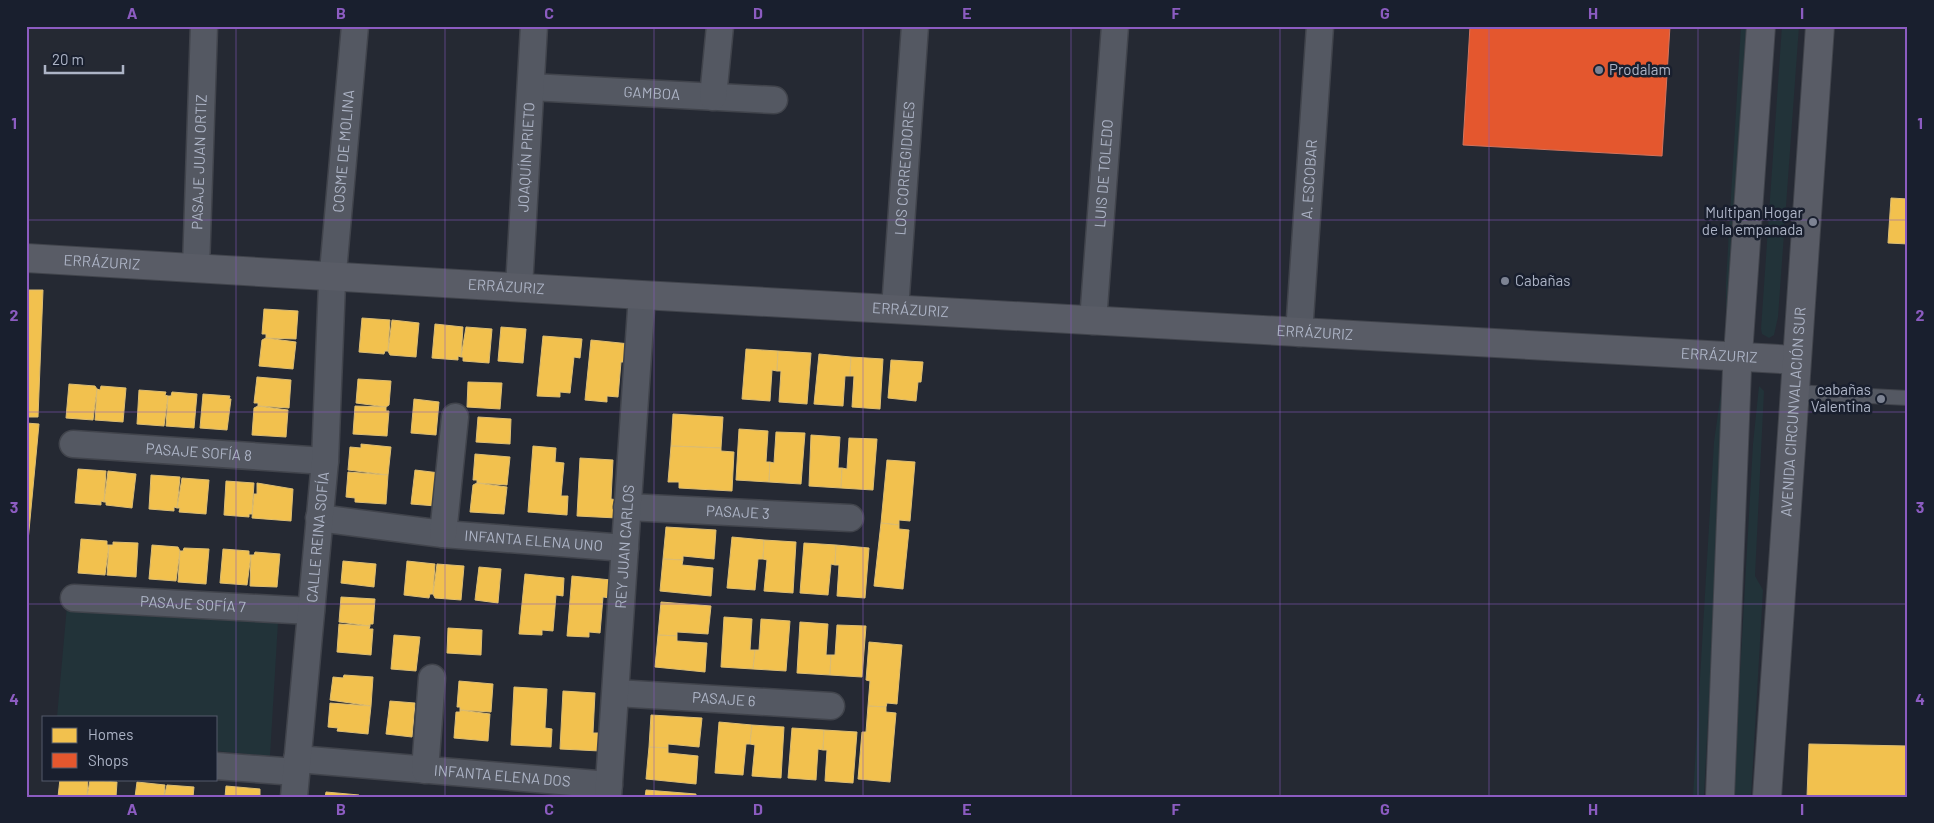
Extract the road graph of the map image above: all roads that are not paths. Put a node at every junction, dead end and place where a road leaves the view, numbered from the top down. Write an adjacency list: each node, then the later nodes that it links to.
1 (204, 26): 14 (street, PASAJE JUAN ORTIZ)
2 (354, 26): 15 (street, COSME DE MOLINA)
3 (534, 26): 10 (street, JOAQUÍN PRIETO)
4 (720, 26): 11 (street)
5 (915, 26): 18 (street, LOS CORREGIDORES)
6 (1115, 26): 19 (street, LUIS DE TOLEDO)
7 (1320, 26): 20 (street, A. ESCOBAR)
8 (1761, 26): 21 (street)
9 (1820, 26): 22 (street, AVENIDA CIRCUNVALACIÓN SUR)
10 (531, 87): 11 (street, GAMBOA); 16 (street, JOAQUÍN PRIETO)
11 (714, 97): 12 (street, GAMBOA)
12 (774, 100)
13 (26, 258): 14 (street, ERRÁZURIZ)
14 (196, 268): 15 (street, ERRÁZURIZ)
15 (332, 276): 16 (street, ERRÁZURIZ); 27 (street, CALLE REINA SOFÍA)
16 (519, 287): 17 (street, ERRÁZURIZ)
17 (642, 295): 18 (street, ERRÁZURIZ); 28 (street, REY JUAN CARLOS)
18 (895, 309): 19 (street, ERRÁZURIZ)
19 (1093, 321): 20 (street, ERRÁZURIZ)
20 (1300, 333): 21 (street, ERRÁZURIZ)
21 (1739, 355): 22 (street, ERRÁZURIZ); 42 (street)
22 (1796, 360): 23 (street, AVENIDA CIRCUNVALACIÓN SUR)
23 (1794, 392): 24 (lane); 43 (street, AVENIDA CIRCUNVALACIÓN SUR)
24 (1908, 398)
25 (455, 417): 31 (street, INFANTA ELENA UNO)
26 (73, 444): 27 (street, PASAJE SOFÍA 8)
27 (325, 461): 29 (street, CALLE REINA SOFÍA)
28 (627, 506): 30 (street, PASAJE 3); 32 (street, REY JUAN CARLOS)
29 (319, 518): 31 (street, INFANTA ELENA UNO); 34 (street, CALLE REINA SOFÍA)
30 (850, 518)
31 (443, 534): 32 (street, INFANTA ELENA UNO)
32 (625, 548): 36 (street, REY JUAN CARLOS)
33 (74, 598): 34 (street, PASAJE SOFÍA 7)
34 (311, 611): 40 (street, CALLE REINA SOFÍA)
35 (432, 678): 39 (street, INFANTA ELENA DOS)
36 (616, 693): 37 (street, PASAJE 6); 41 (street, REY JUAN CARLOS)
37 (831, 706)
38 (218, 766): 40 (street, INFANTA ELENA DOS)
39 (425, 770): 40 (street, INFANTA ELENA DOS); 41 (street, INFANTA ELENA DOS)
40 (296, 776)
41 (609, 791)
42 (1720, 797)
43 (1767, 797)

